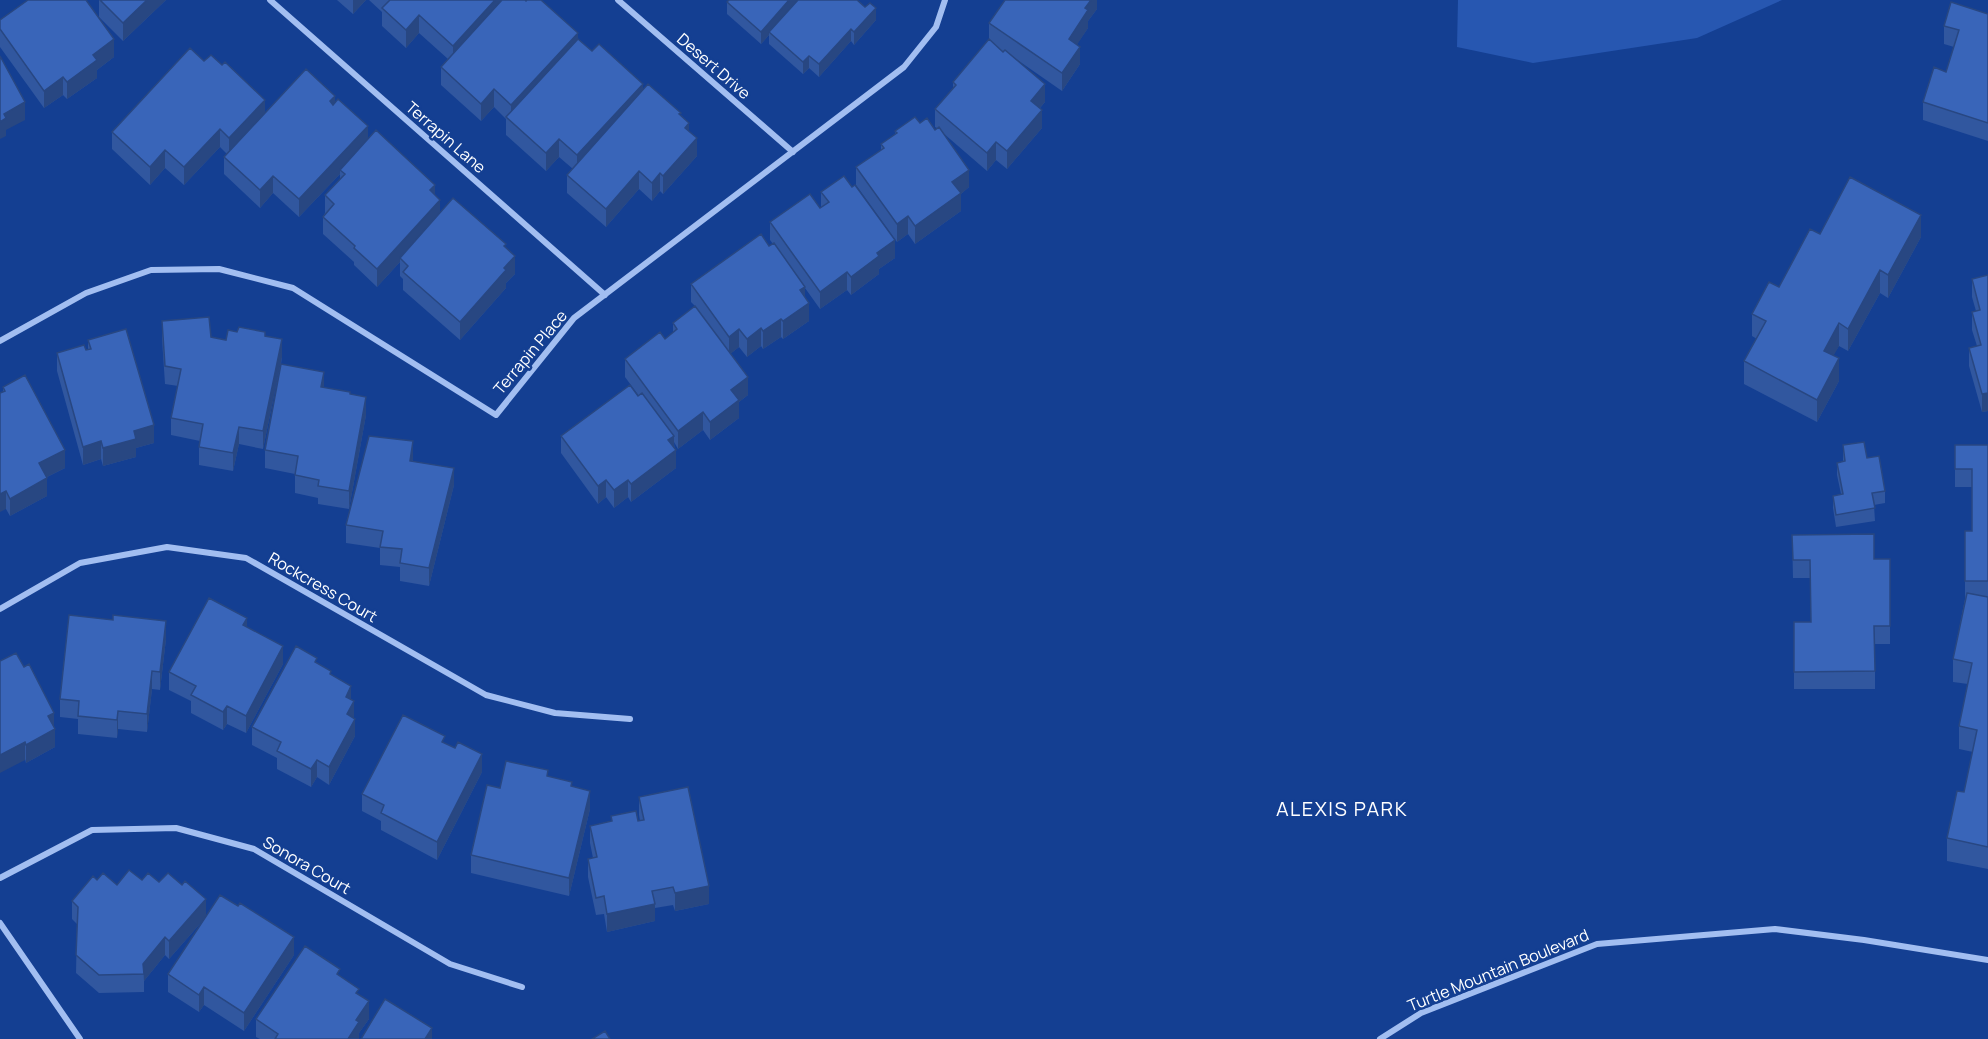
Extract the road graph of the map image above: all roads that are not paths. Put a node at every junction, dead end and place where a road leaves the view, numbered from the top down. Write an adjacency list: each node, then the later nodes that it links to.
1 (270, 0): 5 (street, Terrapin Lane)
2 (618, 0): 4 (street, Desert Drive)
3 (945, 0): 4 (street, Terrapin Place)
4 (793, 152): 5 (street, Terrapin Place)
5 (605, 295): 6 (street, Terrapin Place)
6 (0, 341)
7 (0, 609): 8 (street, Rockcress Court)
8 (630, 719)
9 (0, 878): 12 (street, Sonora Court)
10 (0, 923): 13 (street)
11 (1988, 960): 14 (street, Turtle Mountain Boulevard)
12 (522, 987)
13 (80, 1039)
14 (1380, 1039)

